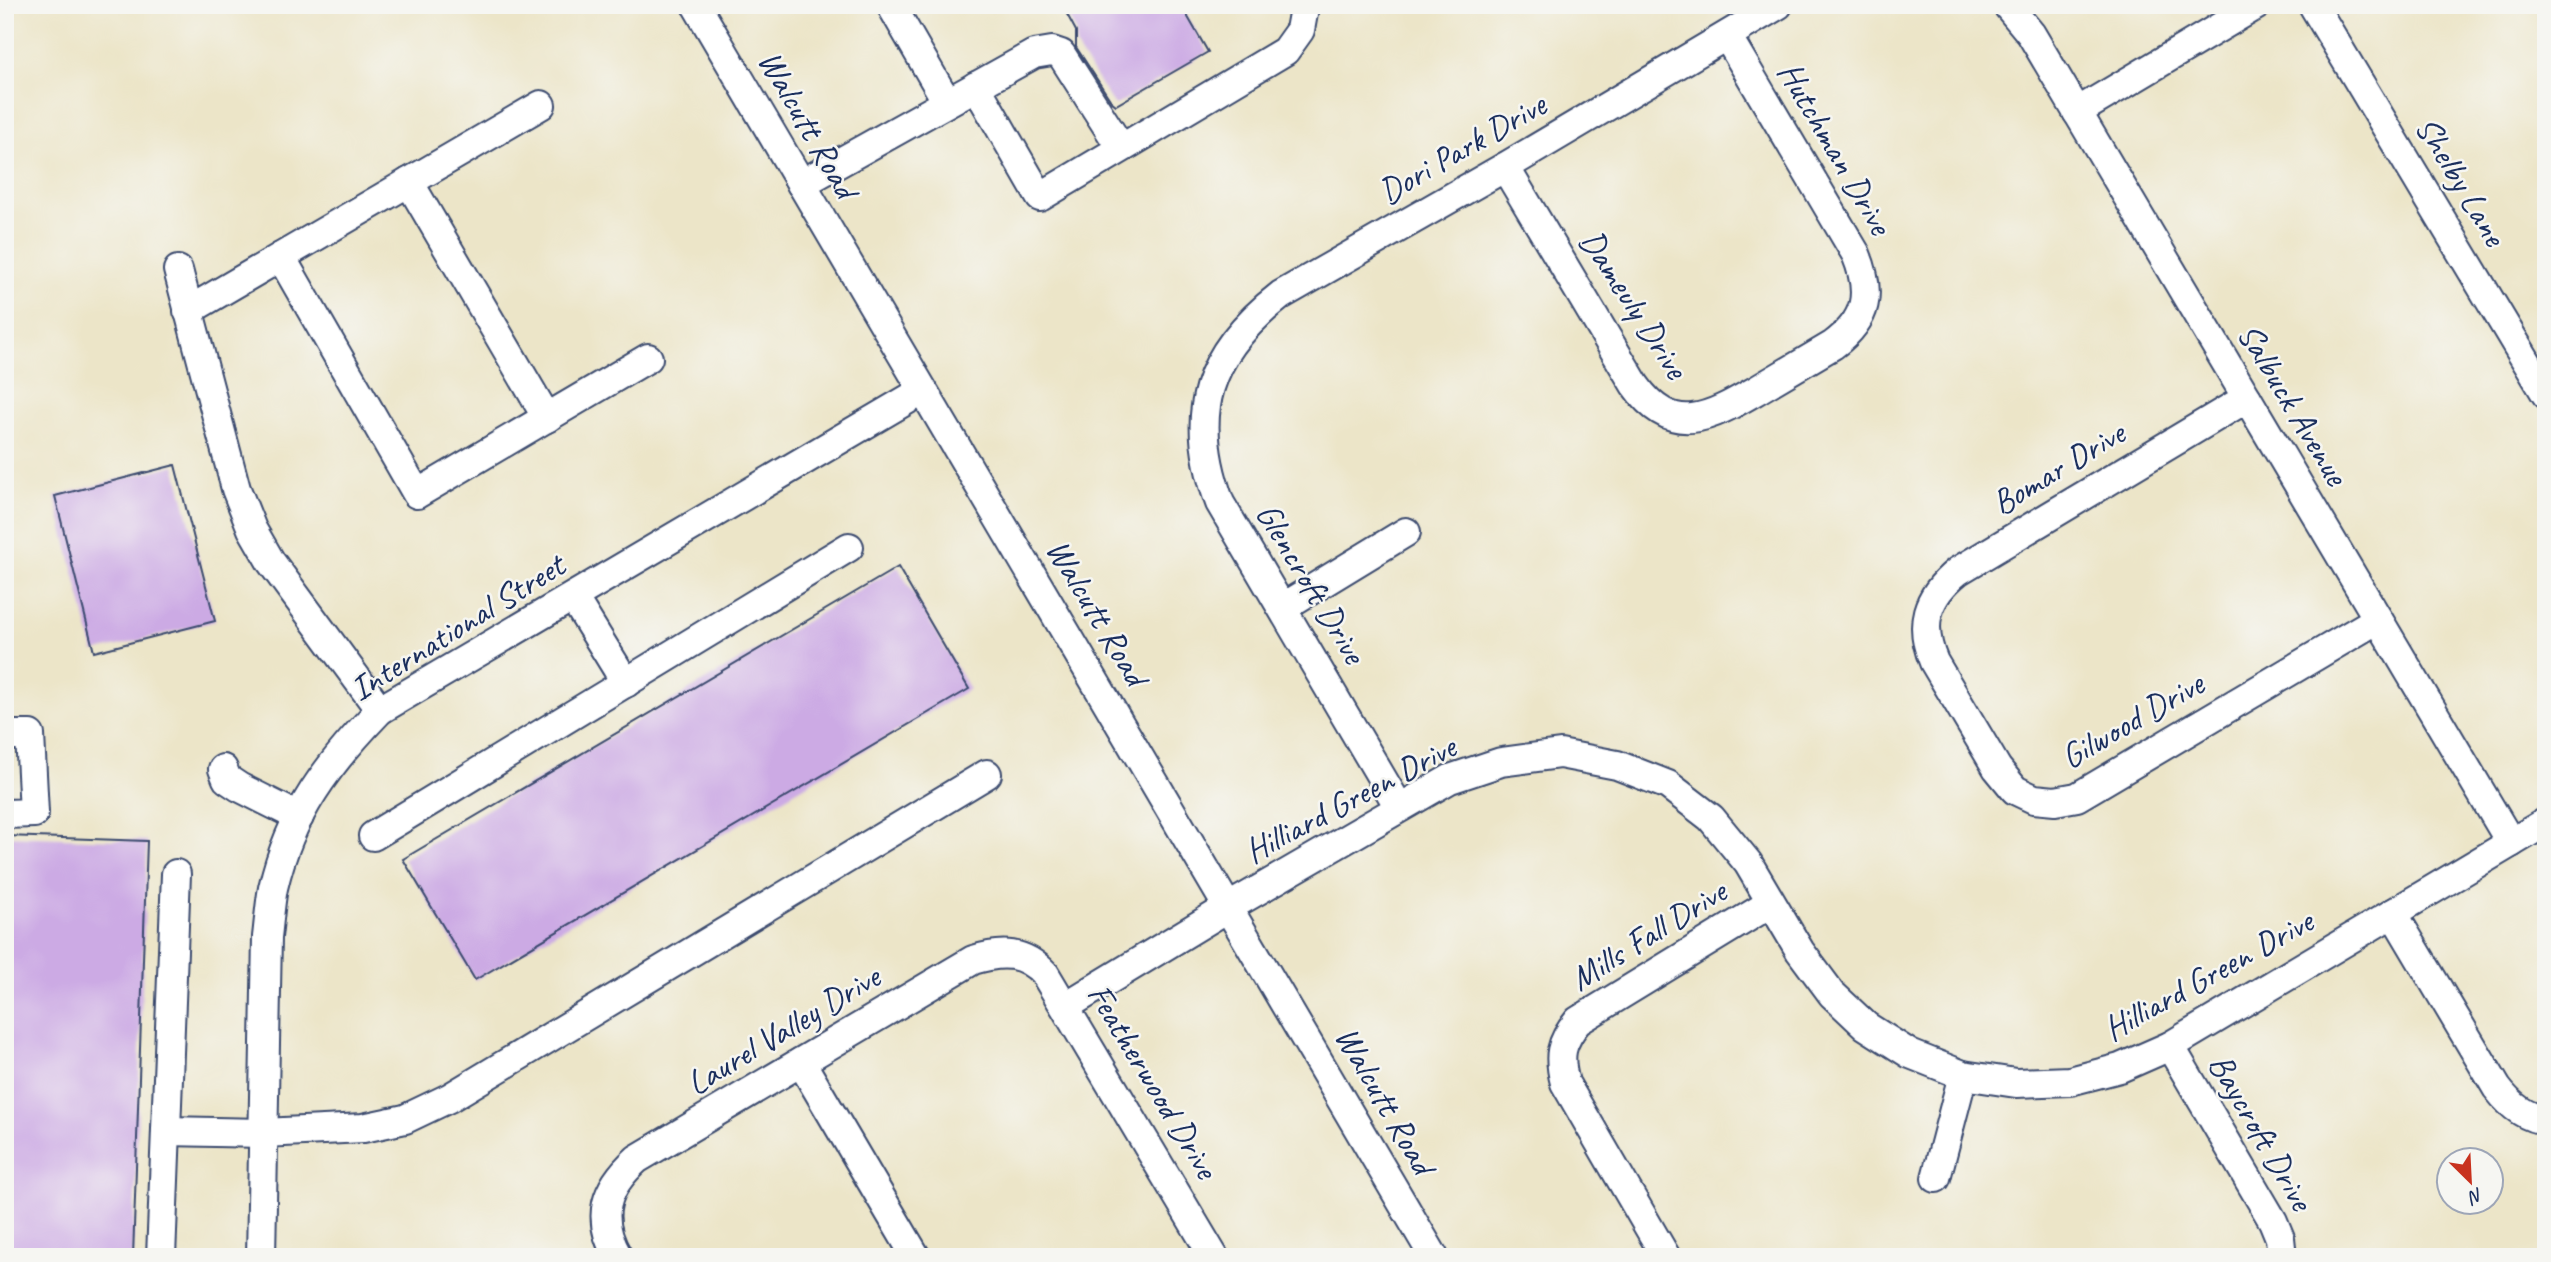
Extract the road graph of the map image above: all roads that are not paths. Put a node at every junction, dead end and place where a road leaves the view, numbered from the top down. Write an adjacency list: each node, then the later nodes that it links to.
1 (696, 5): 16 (street, Walcutt Road)
2 (891, 5): 10 (street)
3 (1303, 5): 13 (street)
4 (1778, 5): 8 (street, Dori Park Drive)
5 (2007, 5): 12 (street, Salbuck Avenue)
6 (2258, 5): 12 (street)
7 (2313, 5): 24 (street, Shelby Lane)
8 (1727, 36): 14 (street, Dori Park Drive); 19 (street, Hutchman Drive)
9 (976, 86): 10 (street); 13 (street); 13 (street)
10 (947, 102): 16 (street)
11 (541, 105): 15 (street)
12 (2077, 112): 25 (street, Salbuck Avenue)
13 (1121, 148)
14 (1506, 167): 19 (street, Dameuly Drive); 22 (street, Dori Park Drive)
15 (409, 182): 17 (street); 26 (street)
16 (801, 184): 23 (street, Walcutt Road)
17 (281, 257): 20 (street); 26 (street)
18 (178, 271): 20 (street)
19 (1866, 301)
20 (188, 311): 34 (street)
21 (648, 358): 26 (street)
22 (1211, 383): 30 (street, Glencroft Drive)
23 (922, 391): 29 (street, International Street); 46 (street, Walcutt Road)
24 (2546, 394)
25 (2246, 398): 31 (street, Bomar Drive); 32 (street, Salbuck Avenue)
26 (547, 418)
27 (1405, 533): 30 (street)
28 (849, 547): 33 (street)
29 (573, 597): 33 (street); 34 (street, International Street)
30 (1283, 607): 38 (street, Glencroft Drive)
31 (1926, 617): 32 (street, Gilwood Drive)
32 (2378, 619): 43 (street, Salbuck Avenue)
33 (626, 683): 42 (street)
34 (380, 710): 40 (street, International Street)
35 (5, 735): 39 (street)
36 (223, 769): 40 (street)
37 (987, 774): 55 (street)
38 (1399, 807): 45 (street, Hilliard Green Drive); 46 (street, Hilliard Green Drive)
39 (5, 814)
40 (299, 817): 55 (street, International Street)
41 (2546, 822): 43 (street, Hilliard Green Drive)
42 (373, 836)
43 (2511, 843): 47 (street, Hilliard Green Drive)
44 (176, 874): 54 (street)
45 (1772, 903): 52 (street, Hilliard Green Drive); 63 (street, Mills Fall Drive)
46 (1229, 907): 49 (street, Hilliard Green Drive); 62 (street, Walcutt Road)
47 (2393, 913): 50 (street, Hilliard Green Drive); 53 (street)
48 (1015, 955): 49 (street, Featherwood Drive); 51 (street, Laurel Valley Drive)
49 (1066, 1006): 61 (street, Featherwood Drive)
50 (2170, 1046): 52 (street, Hilliard Green Drive); 64 (street, Baycroft Drive)
51 (801, 1062): 59 (street, Laurel Valley Drive); 60 (street)
52 (1964, 1075): 56 (street)
53 (2546, 1120)
54 (166, 1131): 55 (street); 57 (street)
55 (264, 1133): 58 (street, International Street)
56 (1936, 1178)
57 (161, 1257)
58 (261, 1257)
59 (618, 1257)
60 (916, 1257)
61 (1214, 1257)
62 (1434, 1257)
63 (1666, 1257)
64 (2282, 1257)

